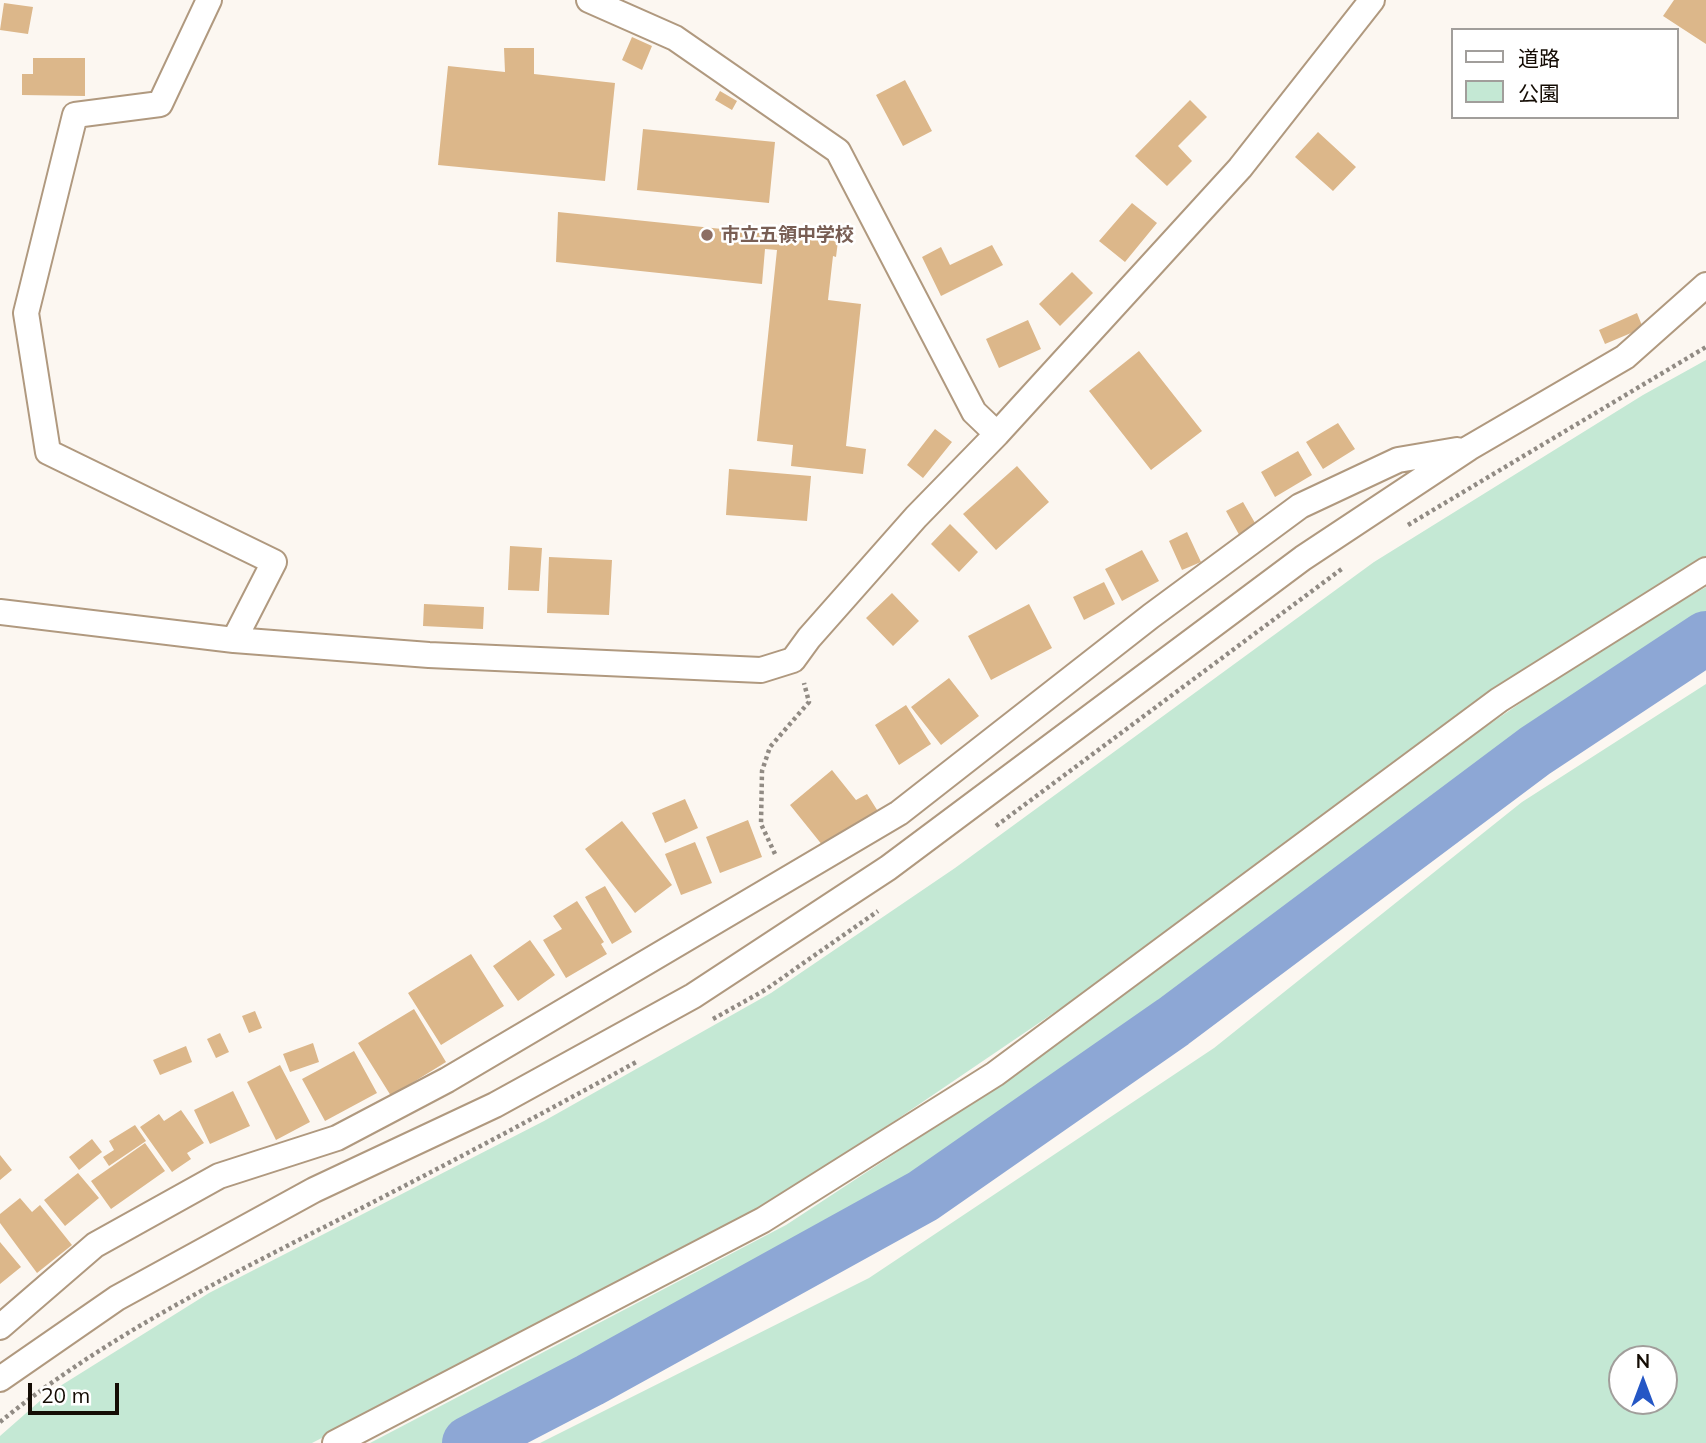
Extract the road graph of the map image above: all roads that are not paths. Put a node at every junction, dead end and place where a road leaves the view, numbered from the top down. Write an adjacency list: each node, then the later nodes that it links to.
1 (209, 0): 9 (street)
2 (589, 0): 5 (street)
3 (1372, 0): 5 (street)
4 (1706, 285): 6 (street)
5 (997, 434): 9 (street)
6 (1468, 448): 10 (street); 11 (street)
7 (1706, 570): 12 (street)
8 (0, 612): 9 (street)
9 (234, 640)
10 (0, 1327)
11 (0, 1379)
12 (335, 1443)

